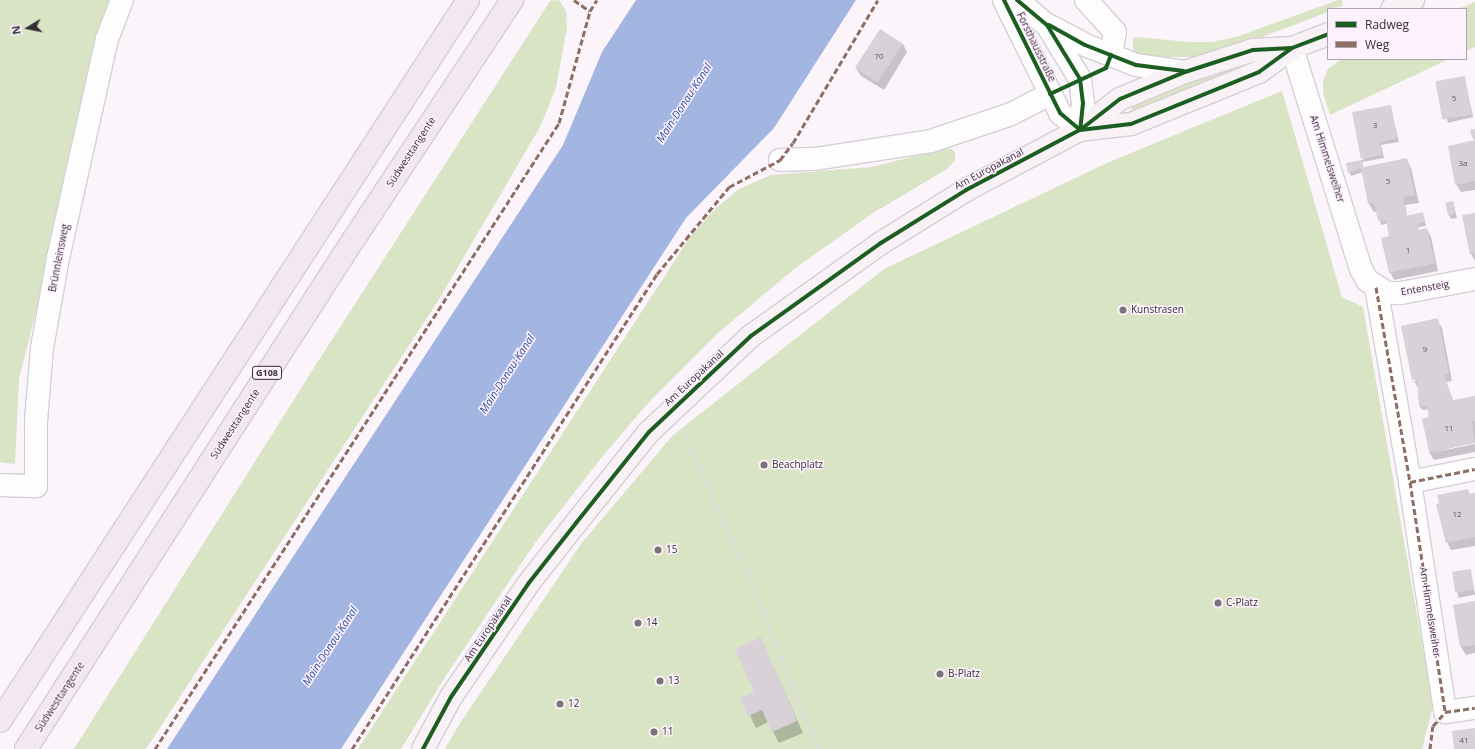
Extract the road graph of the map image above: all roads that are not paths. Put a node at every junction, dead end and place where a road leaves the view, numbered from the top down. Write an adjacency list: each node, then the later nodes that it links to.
1 (122, 0): 21 (street, Brünnleinsweg)
2 (468, 0): 23 (highway)
3 (512, 0): 24 (highway, Südwesttangente / G108)
4 (1004, 0): 14 (street, Forsthausstraße)
5 (1017, 0): 9 (street, Forsthausstraße)
6 (1086, 0): 12 (street)
7 (1413, 0): 8 (main road)
8 (1394, 8)
9 (1047, 24): 12 (street); 15 (street, Forsthausstraße)
10 (1327, 34): 11 (main road, Am Europakanal)
11 (1292, 48): 13 (main road, Am Europakanal); 15 (main road, Am Europakanal); 18 (street, Am Himmelsweiher)
12 (1111, 55): 13 (street)
13 (1185, 72): 15 (main road, Am Europakanal)
14 (1050, 94): 15 (street, Forsthausstraße); 16 (street)
15 (1080, 130): 25 (main road, Am Europakanal)
16 (780, 160)
17 (1475, 279): 18 (street, Entensteig)
18 (1376, 288): 20 (street, Am Himmelsweiher)
19 (1475, 469): 20 (street)
20 (1410, 482): 22 (street, Am Himmelsweiher)
21 (0, 485)
22 (1475, 708)
23 (0, 721)
24 (26, 749)
25 (423, 749)

